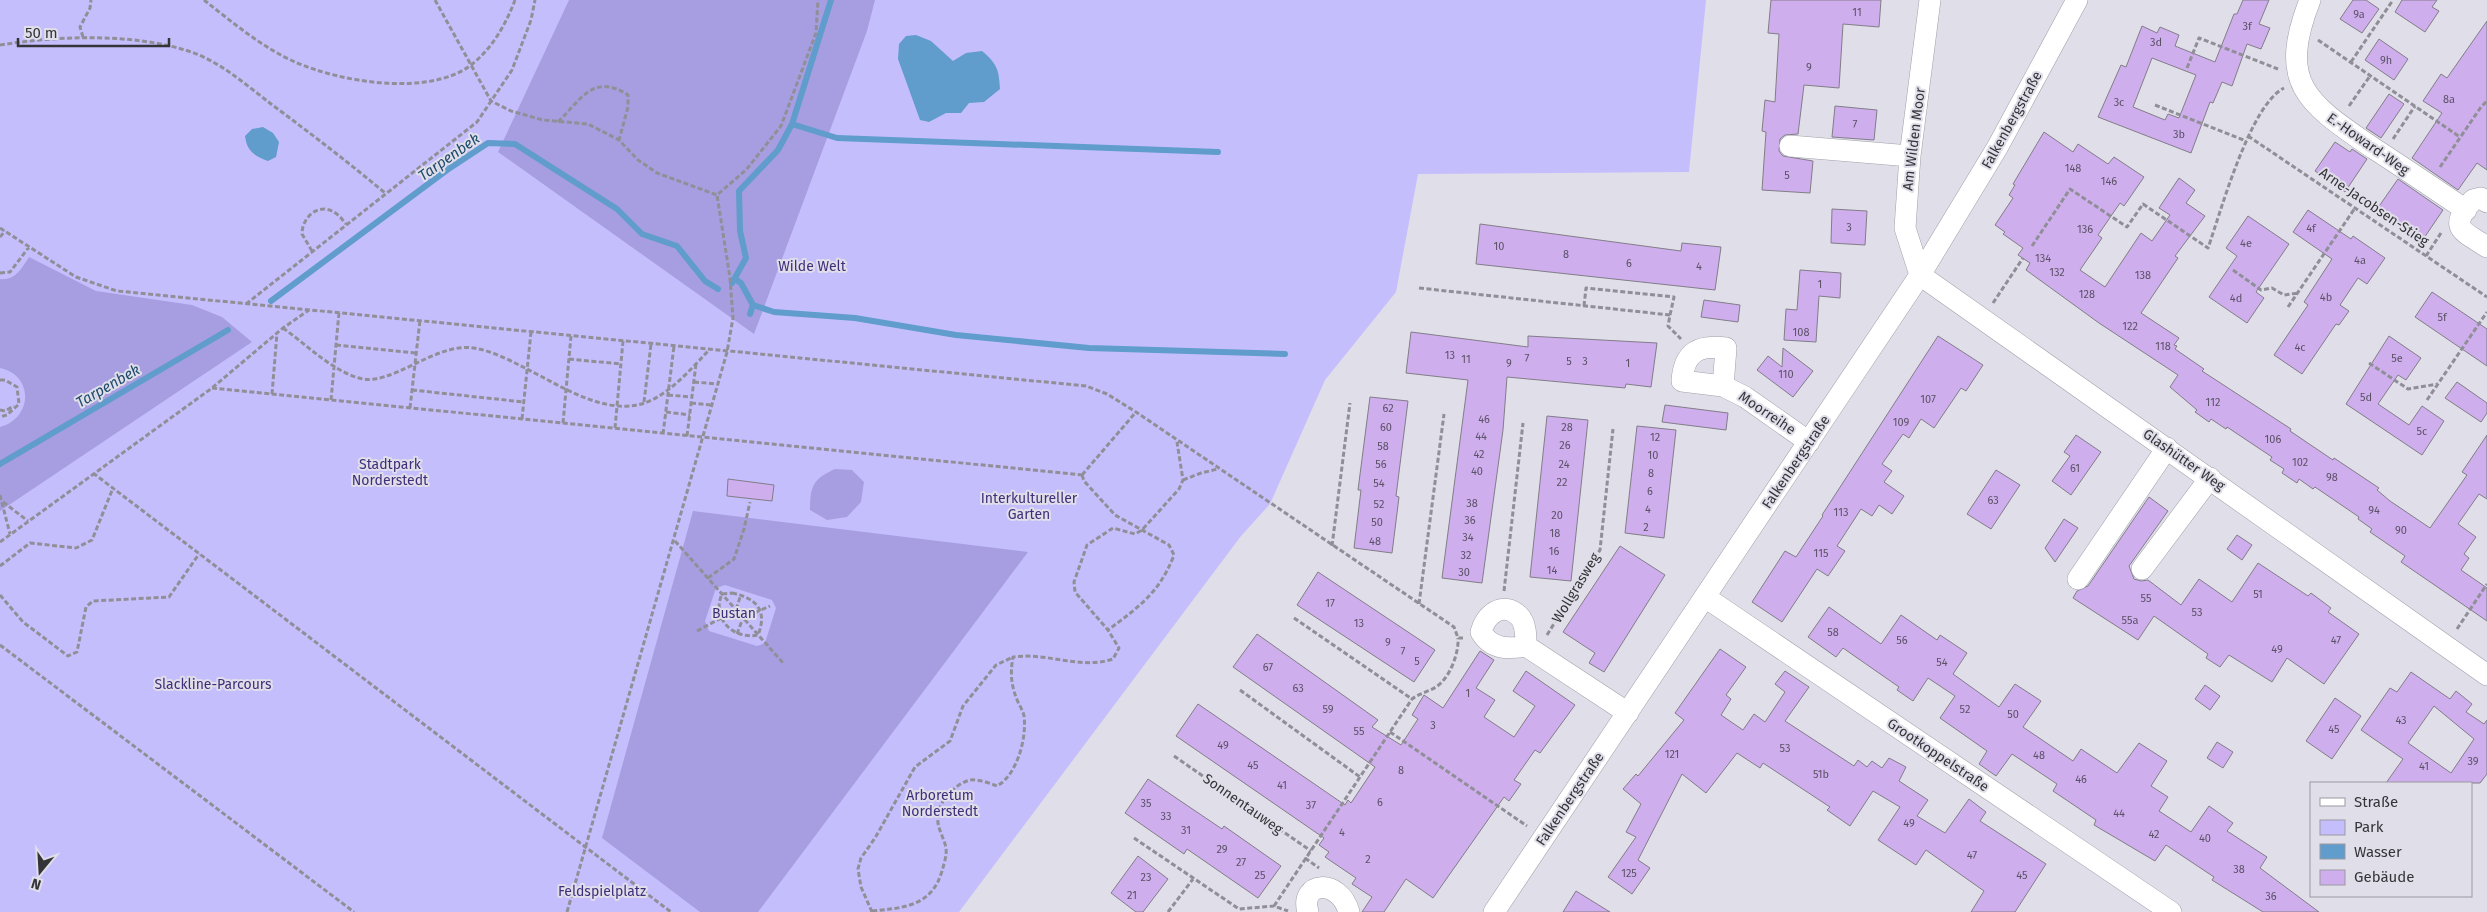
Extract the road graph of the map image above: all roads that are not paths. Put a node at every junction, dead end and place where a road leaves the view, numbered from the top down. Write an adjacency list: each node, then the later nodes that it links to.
1 (1930, 0): 5 (street, Am Wilden Moor)
2 (2077, 0): 9 (street, Falkenbergstraße)
3 (2310, 0): 7 (street, E.-Howard-Weg)
4 (1790, 146): 5 (street)
5 (1910, 156): 9 (street, Am Wilden Moor)
6 (2487, 202): 7 (street)
7 (2462, 217): 8 (street, E.-Howard-Weg)
8 (2487, 247)
9 (1920, 275): 11 (street, Falkenbergstraße); 12 (street, Glashütter Weg)
10 (1723, 386): 10 (street, Moorreihe); 11 (street, Moorreihe)
11 (1809, 442): 16 (street, Falkenbergstraße)
12 (2166, 448): 13 (street, Glashütter Weg); 15 (street)
13 (2210, 478): 14 (street); 18 (street, Glashütter Weg)
14 (2142, 569)
15 (2078, 579)
16 (1705, 597): 19 (street, Falkenbergstraße); 23 (street, Grootkoppelstraße)
17 (1531, 649): 17 (street); 19 (street)
18 (2487, 675)
19 (1628, 712): 22 (street, Falkenbergstraße)
20 (1308, 912): 21 (street)
21 (1349, 912)
22 (1494, 912)
23 (2171, 912)

